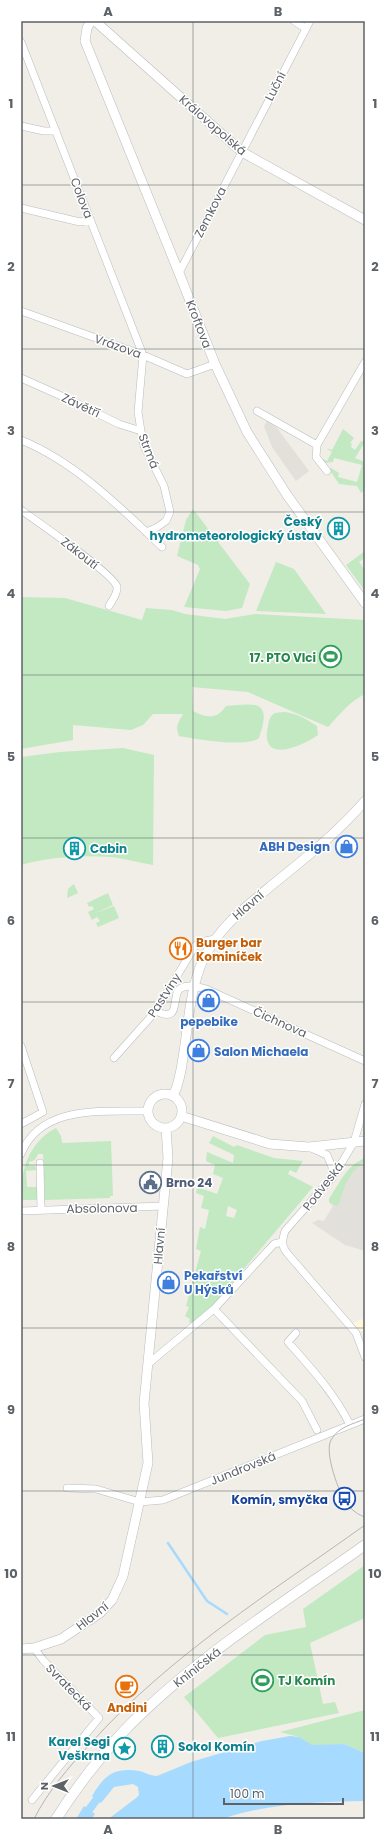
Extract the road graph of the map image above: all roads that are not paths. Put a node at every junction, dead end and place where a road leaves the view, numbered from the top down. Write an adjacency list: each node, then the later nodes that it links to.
1 (91, 21): 13 (street, Kroftova)
2 (95, 21): 9 (street, Královopolská)
3 (294, 21): 5 (street)
4 (310, 21): 5 (street, Luční)
5 (306, 28): 9 (street, Luční)
6 (21, 42): 8 (street, Colova)
7 (21, 126): 8 (street)
8 (56, 131): 11 (street, Colova)
9 (242, 152): 12 (street, Královopolská); 13 (street, Zemkova)
10 (21, 208): 11 (street)
11 (90, 220): 15 (street, Colova)
12 (365, 220)
13 (179, 273): 17 (street, Kroftova)
14 (21, 311): 15 (street, Vrázova)
15 (143, 355): 17 (street, Vrázova); 20 (street, Strmá)
16 (365, 362): 22 (street)
17 (215, 364): 27 (street, Kroftova)
18 (21, 378): 20 (street, Závětří)
19 (257, 411): 22 (street)
20 (141, 431): 25 (street, Strmá)
21 (21, 440): 25 (street)
22 (317, 445): 23 (street)
23 (327, 472)
24 (21, 510): 28 (street, Zákoutí)
25 (146, 532): 26 (street)
26 (162, 547)
27 (365, 603)
28 (109, 606)
29 (365, 801): 30 (street, Hlavní)
30 (215, 939): 31 (street, Hlavní); 32 (street, Pastviny)
31 (194, 986): 32 (street); 35 (street, Čichnova); 36 (street, Hlavní)
32 (156, 1011): 34 (street, Pastviny)
33 (21, 1046): 40 (street)
34 (114, 1058)
35 (365, 1061)
36 (173, 1096): 38 (street); 39 (street)
37 (365, 1104): 42 (street, Podveská)
38 (147, 1111): 41 (street); 45 (street)
39 (181, 1116): 41 (street); 44 (street)
40 (21, 1124)
41 (166, 1128): 48 (street, Hlavní)
42 (354, 1142): 43 (street); 44 (street); 47 (street, Podveská)
43 (365, 1142)
44 (309, 1147): 47 (street)
45 (21, 1154)
46 (40, 1163): 49 (street)
47 (332, 1178): 51 (street, Podveská)
48 (163, 1206): 49 (street, Absolonova); 55 (street, Hlavní)
49 (41, 1210): 50 (street, Absolonova)
50 (21, 1211)
51 (282, 1242): 52 (street, Podveská); 54 (street)
52 (214, 1308): 55 (street, Podveská); 58 (street)
53 (296, 1333): 57 (street)
54 (365, 1357)
55 (148, 1364): 60 (street, Hlavní)
56 (365, 1419): 57 (street, Jundrovská)
57 (347, 1426): 60 (street, Jundrovská)
58 (317, 1430)
59 (67, 1488): 60 (street)
60 (140, 1502): 62 (street, Hlavní)
61 (365, 1545): 65 (main road, Kníničská)
62 (34, 1648): 63 (street, Hlavní); 64 (street, Svratecká)
63 (21, 1649)
64 (32, 1800)
65 (56, 1819)

